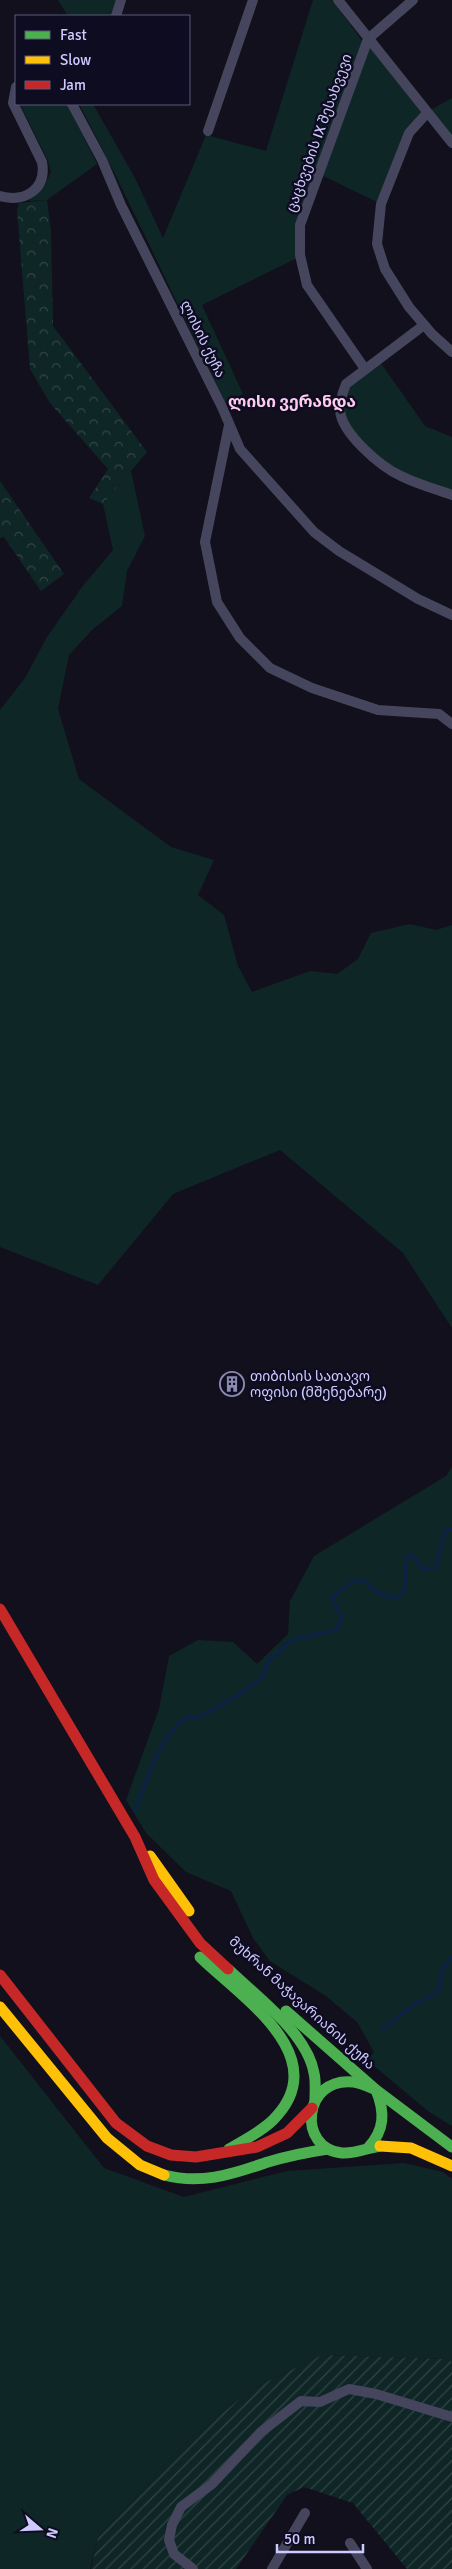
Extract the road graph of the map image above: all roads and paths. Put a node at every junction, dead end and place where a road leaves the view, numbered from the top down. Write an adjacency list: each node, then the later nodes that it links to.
1 (121, 0): 5 (street)
2 (253, 0): 10 (street)
3 (338, 0): 6 (street)
4 (413, 0): 6 (street)
5 (116, 15)
6 (368, 39): 9 (street); 15 (street, ცაცხვების IX შესახვევი)
7 (15, 92): 12 (street)
8 (73, 105): 16 (street, ლისის ქუჩა)
9 (427, 113): 11 (street); 13 (street)
10 (208, 131)
11 (452, 143)
12 (0, 196)
13 (424, 324): 14 (street); 15 (street)
14 (452, 352)
15 (365, 369): 17 (street)
16 (230, 425): 18 (street, ლისის ქუჩა); 19 (street)
17 (452, 495)
18 (452, 615)
19 (452, 724)
20 (0, 1609): 21 (main road, მუხრან მაჭავარიანის ქუჩა)
21 (135, 1838): 22 (main road, მუხრან მაჭავარიანის ქუჩა); 25 (main road, მუხრან მაჭავარიანის ქუჩა)
22 (154, 1880): 26 (main road, მუხრან მაჭავარიანის ქუჩა); 30 (main road)
23 (0, 1975): 30 (main road)
24 (0, 2007): 28 (main road)
25 (376, 2090): 26 (main road); 27 (main road, მუხრან მაჭავარიანის ქუჩა); 29 (main road)
26 (313, 2104): 28 (main road); 30 (main road)
27 (452, 2147)
28 (328, 2148): 29 (main road)
29 (368, 2148): 31 (main road)
30 (223, 2153)
31 (452, 2166)
32 (452, 2417): 35 (street)
33 (305, 2513): 36 (street)
34 (350, 2544): 37 (street)
35 (193, 2569)
36 (272, 2569)
37 (367, 2569)

